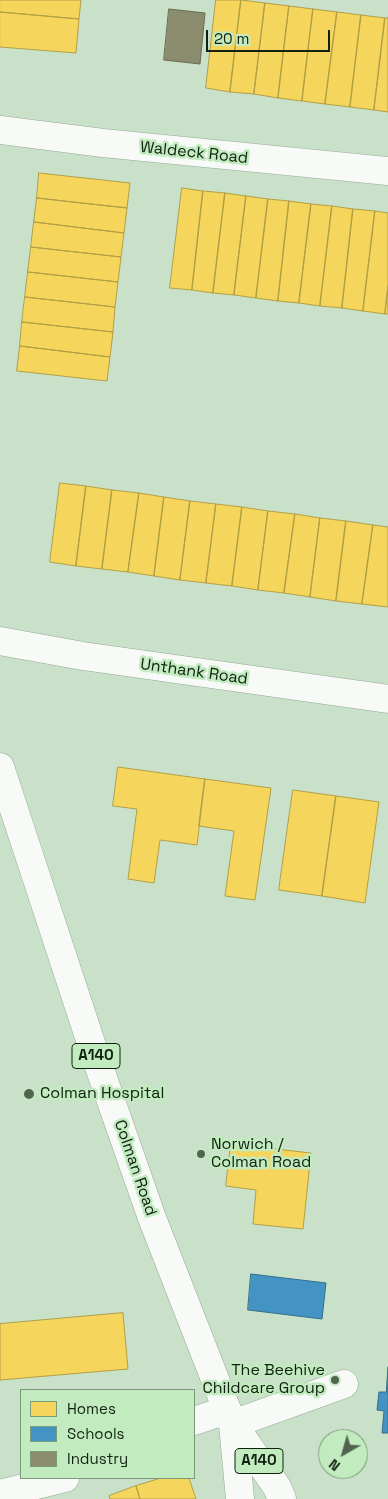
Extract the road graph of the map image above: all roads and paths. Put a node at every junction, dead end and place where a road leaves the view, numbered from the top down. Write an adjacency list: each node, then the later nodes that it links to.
1 (0, 130): 2 (main road, Waldeck Road)
2 (388, 171)
3 (0, 642): 4 (main road, Unthank Road)
4 (388, 699)
5 (0, 766): 7 (main road, Colman Road / A140)
6 (344, 1384): 7 (main road)
7 (230, 1417): 8 (main road); 11 (main road, Colman Road / A140); 12 (main road, Colman Road / A140)
8 (195, 1422)
9 (61, 1479): 10 (main road)
10 (0, 1494)
11 (240, 1499)
12 (282, 1499)

